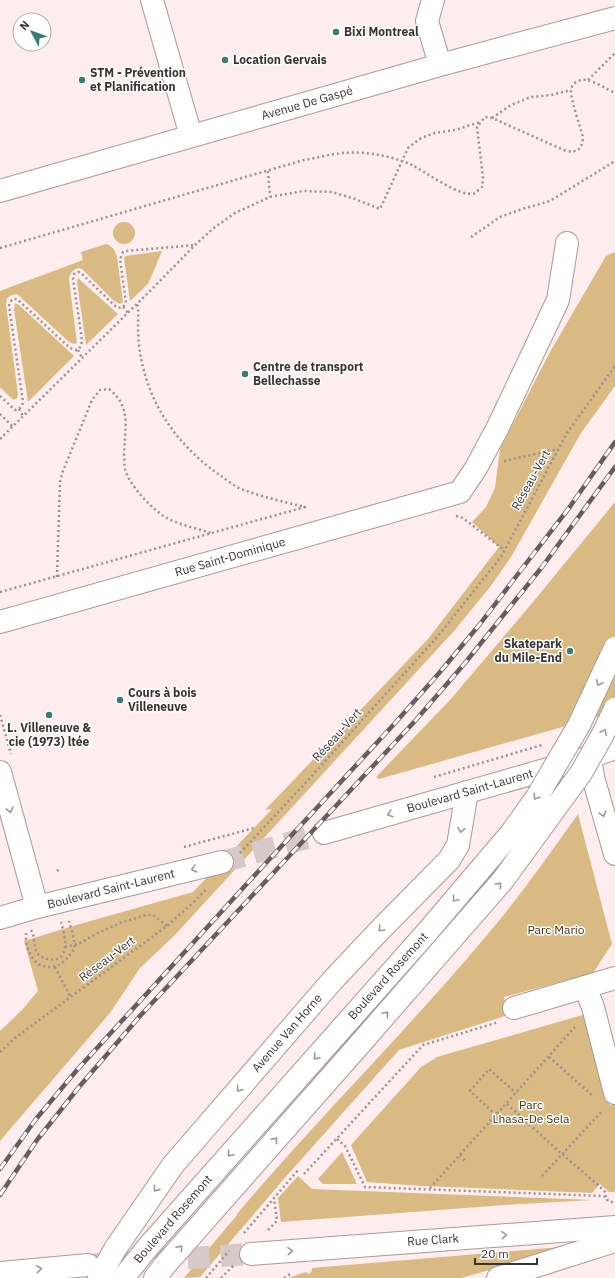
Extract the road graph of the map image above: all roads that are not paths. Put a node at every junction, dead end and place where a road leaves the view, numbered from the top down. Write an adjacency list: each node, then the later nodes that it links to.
1 (152, 0): 5 (main road)
2 (433, 0): 4 (main road)
3 (615, 18): 4 (main road, Avenue De Gaspé)
4 (440, 65): 5 (main road, Avenue De Gaspé)
5 (191, 136): 6 (main road, Avenue De Gaspé)
6 (0, 191)
7 (567, 243): 8 (main road, Rue Saint-Dominique)
8 (0, 622)
9 (615, 648): 29 (main road, Boulevard Rosemont, one-way to 29, bridge)
10 (615, 708): 30 (main road, Boulevard Rosemont, one-way to 10, bridge)
11 (615, 748): 12 (main road, Boulevard Saint-Laurent)
12 (590, 757): 14 (main road, Boulevard Saint-Laurent); 16 (main road, one-way to 16)
13 (0, 772): 18 (main road, one-way to 18)
14 (467, 792): 15 (main road, Boulevard Saint-Laurent, one-way to 15); 27 (main road, Avenue Van Horne, one-way to 27)
15 (324, 833)
16 (615, 853)
17 (230, 858): 18 (main road, Boulevard Saint-Laurent, one-way to 18)
18 (37, 907): 19 (main road, Boulevard Saint-Laurent)
19 (0, 918)
20 (615, 978): 21 (main road)
21 (585, 987): 22 (main road); 23 (main road)
22 (514, 1008)
23 (605, 1099)
24 (615, 1227): 26 (main road, Rue Clark, one-way to 24)
25 (615, 1241): 31 (main road)
26 (246, 1246)
27 (94, 1271): 28 (main road, one-way to 27)
28 (0, 1273)
29 (123, 1278)
30 (155, 1278)
31 (498, 1278)

